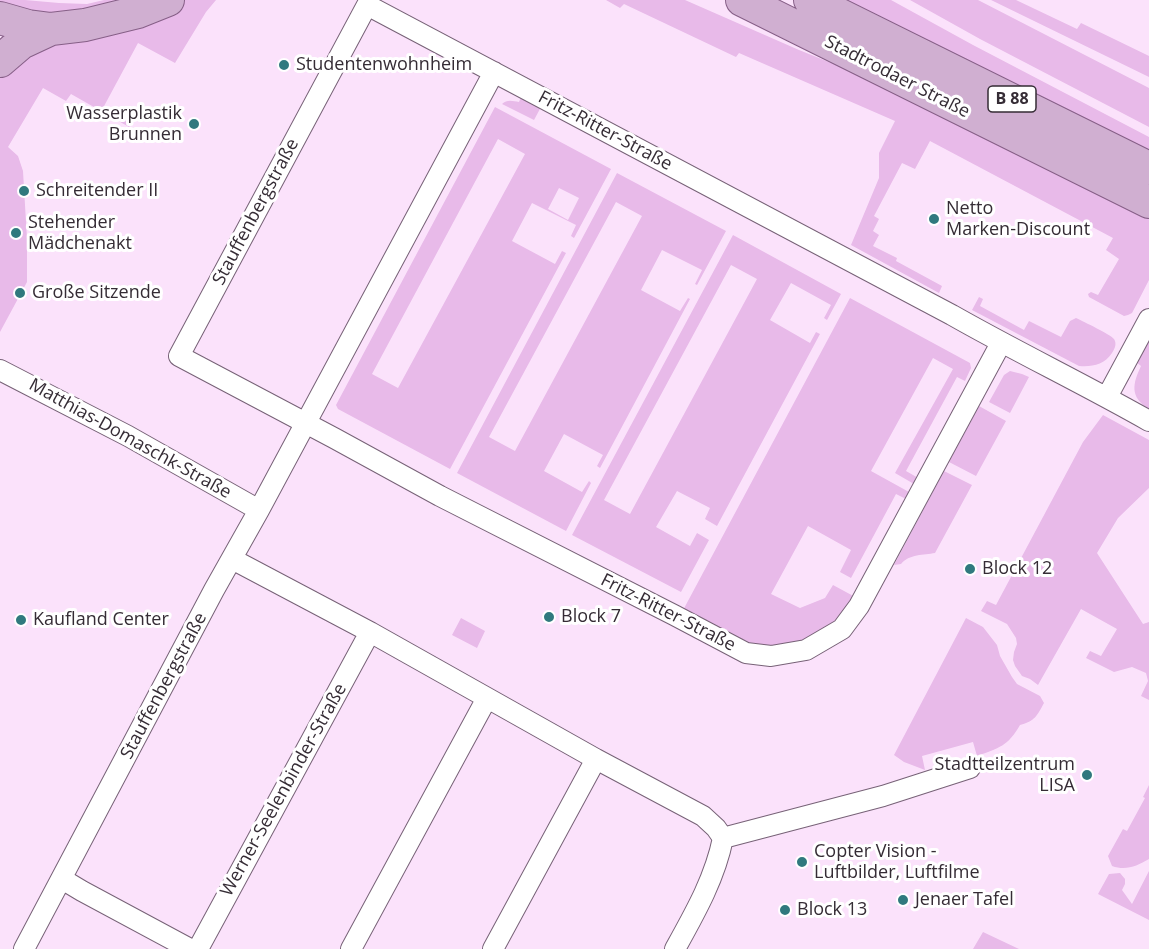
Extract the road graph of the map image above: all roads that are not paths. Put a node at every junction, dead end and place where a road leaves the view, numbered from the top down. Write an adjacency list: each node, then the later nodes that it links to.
1 (168, 0): 6 (main road)
2 (742, 0): 10 (main road, Stadtrodaer Straße / B 88)
3 (810, 0): 9 (main road, Stadtrodaer Straße / B 88)
4 (367, 5): 8 (street, Fritz-Ritter-Straße); 16 (street, Stauffenbergstraße)
5 (0, 18): 6 (main road)
6 (51, 29): 7 (main road)
7 (0, 61)
8 (494, 72): 12 (street, Fritz-Ritter-Straße); 16 (street, Stauffenbergstraße)
9 (1149, 168)
10 (1149, 202)
11 (1149, 319): 14 (street)
12 (1001, 343): 14 (street, Fritz-Ritter-Straße); 16 (street, Fritz-Ritter-Straße)
13 (0, 370): 17 (street, Matthias-Domaschk-Straße)
14 (1107, 397): 15 (street, Fritz-Ritter-Straße)
15 (1149, 421)
16 (306, 423): 17 (street, Stauffenbergstraße)
17 (259, 510): 18 (street, Stauffenbergstraße)
18 (232, 559): 19 (street); 24 (street, Stauffenbergstraße)
19 (370, 632): 20 (street); 27 (street, Werner-Seelenbinder-Straße)
20 (487, 698): 21 (street); 28 (street)
21 (596, 759): 23 (street); 29 (street)
22 (970, 768): 23 (street)
23 (723, 837): 30 (street)
24 (62, 879): 25 (street, Stauffenbergstraße); 26 (street)
25 (24, 949)
26 (190, 949)
27 (198, 949)
28 (351, 949)
29 (493, 949)
30 (675, 949)

